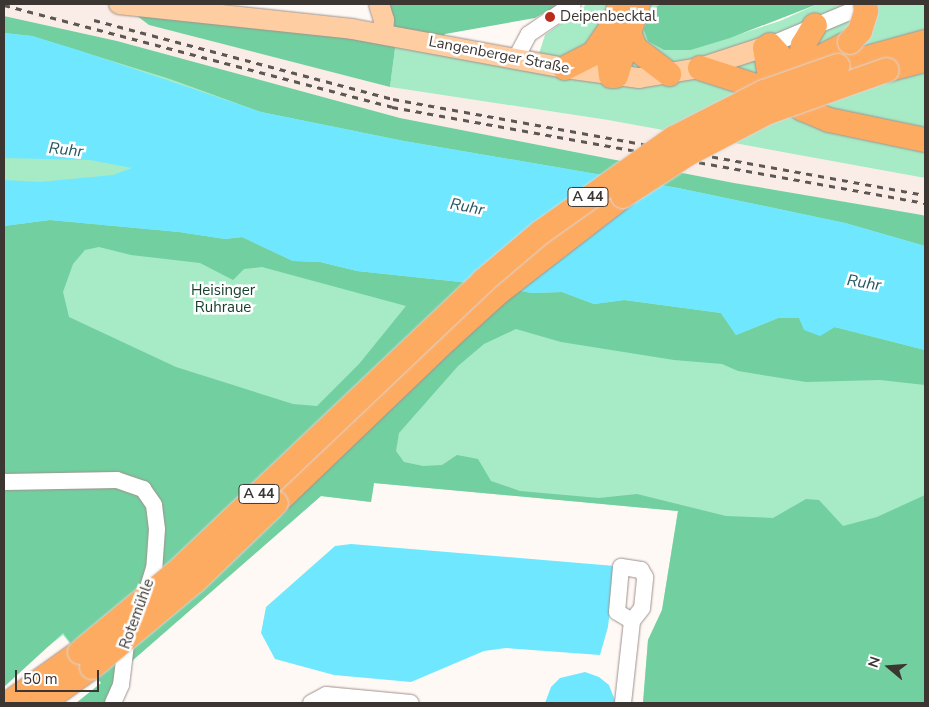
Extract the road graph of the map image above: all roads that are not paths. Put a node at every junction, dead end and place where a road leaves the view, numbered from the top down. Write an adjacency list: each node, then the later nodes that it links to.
1 (119, 4): 6 (main road, Langenberger Straße)
2 (380, 4): 9 (main road)
3 (572, 4): 12 (street)
4 (638, 4): 7 (highway)
5 (866, 4): 8 (street, Langenberger Straße); 19 (highway, bridge)
6 (212, 7): 9 (main road, Langenberger Straße)
7 (621, 21): 14 (highway); 16 (highway); 17 (highway)
8 (815, 25): 11 (street, Langenberger Straße); 18 (highway)
9 (383, 34): 12 (main road, Langenberger Straße)
10 (925, 42): 19 (highway, A 44, bridge)
11 (767, 46): 15 (main road, Langenberger Straße); 18 (highway); 19 (highway)
12 (516, 58): 14 (main road, Langenberger Straße)
13 (925, 60): 24 (highway, A 44, bridge)
14 (565, 68): 17 (main road, Langenberger Straße)
15 (700, 68): 16 (main road, Langenberger Straße); 19 (highway)
16 (669, 74): 17 (main road, Langenberger Straße)
17 (613, 76)
18 (798, 79): 20 (highway)
19 (771, 92): 21 (highway); 24 (highway, A 44, bridge)
20 (925, 126)
21 (925, 140)
22 (4, 482): 28 (street, Rotemühle)
23 (632, 621): 31 (street)
24 (86, 660): 25 (highway, A 44); 26 (highway, A 44); 27 (highway)
25 (9, 703)
26 (42, 703)
27 (59, 703)
28 (113, 703)
29 (311, 703): 30 (street)
30 (411, 703)
31 (624, 703)

